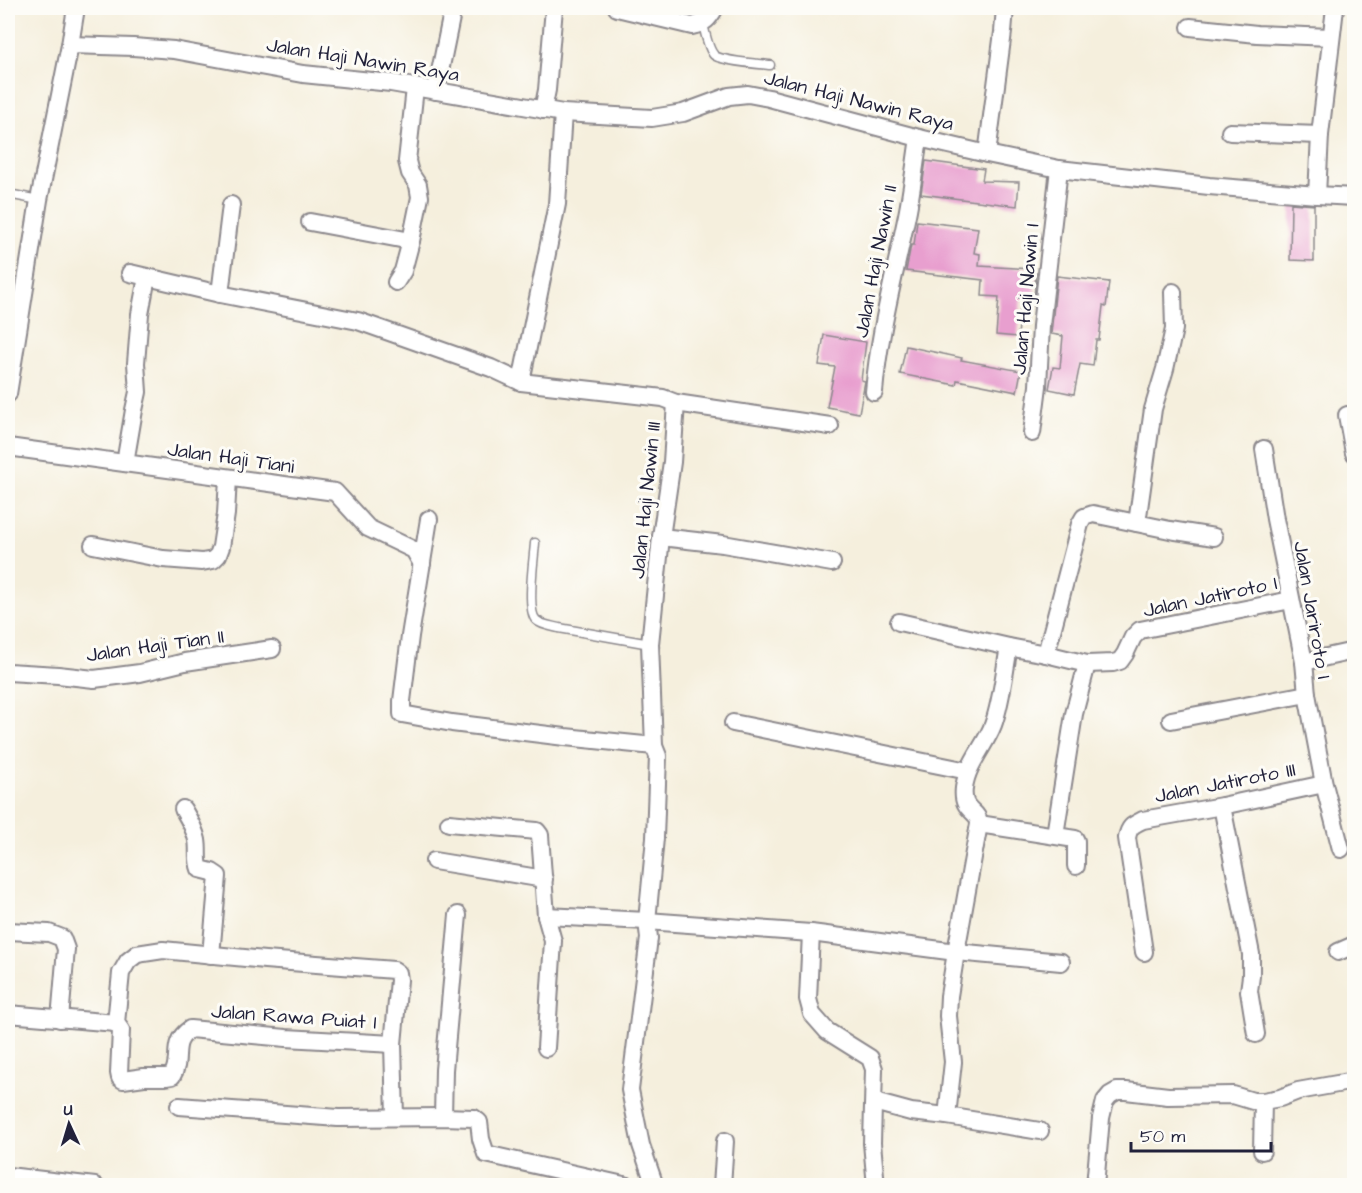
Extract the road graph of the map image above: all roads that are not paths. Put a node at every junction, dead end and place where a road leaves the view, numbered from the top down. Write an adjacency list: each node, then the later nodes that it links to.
1 (76, 8): 11 (street)
2 (453, 8): 14 (street)
3 (554, 8): 15 (street)
4 (626, 8): 8 (street)
5 (715, 8): 8 (street)
6 (1005, 8): 20 (street)
7 (1335, 8): 10 (street)
8 (703, 24): 12 (lane)
9 (1190, 27): 10 (street)
10 (1331, 37): 18 (street)
11 (70, 45): 13 (street, Jalan Haji Nawin Raya); 25 (street)
12 (770, 65)
13 (415, 88): 14 (street, Jalan Haji Nawin Raya); 28 (street)
14 (435, 91): 15 (street, Jalan Haji Nawin Raya)
15 (543, 110): 16 (street, Jalan Haji Nawin Raya)
16 (564, 113): 19 (street, Jalan Haji Nawin Raya); 34 (street)
17 (1230, 132): 18 (street)
18 (1320, 135): 23 (street)
19 (919, 138): 20 (street, Jalan Haji Nawin Raya); 35 (street, Jalan Haji Nawin II)
20 (987, 154): 21 (street, Jalan Haji Nawin Raya)
21 (1059, 169): 23 (street, Jalan Haji Nawin Raya); 40 (street, Jalan Haji Nawin I)
22 (8, 194): 25 (lane)
23 (1317, 195): 24 (street, Jalan Haji Nawin Raya)
24 (1354, 197)
25 (39, 200): 36 (street)
26 (231, 205): 33 (street)
27 (310, 222): 28 (street)
28 (411, 241): 31 (street)
29 (130, 273): 30 (street, Jalan Haji Nawin III)
30 (147, 277): 33 (street, Jalan Haji Nawin III); 44 (street)
31 (396, 282)
32 (1173, 292): 47 (street)
33 (220, 294): 34 (street, Jalan Haji Nawin III)
34 (521, 382): 37 (street, Jalan Haji Nawin III)
35 (874, 392)
36 (8, 394)
37 (676, 403): 39 (street); 48 (street, Jalan Haji Nawin III)
38 (1347, 415): 43 (street)
39 (830, 426)
40 (1032, 433)
41 (8, 447): 44 (street, Jalan Haji Tiani)
42 (1264, 449): 54 (street, Jalan Jariroto I)
43 (1354, 453)
44 (125, 463): 45 (street, Jalan Haji Tiani)
45 (228, 478): 51 (street); 53 (street, Jalan Haji Tiani)
46 (429, 519): 53 (street)
47 (1137, 523): 49 (street); 60 (street)
48 (662, 537): 52 (street); 56 (street, Jalan Haji Nawin III)
49 (1214, 537)
50 (536, 543): 56 (lane)
51 (93, 545)
52 (832, 563)
53 (422, 564): 67 (street)
54 (1291, 600): 61 (street, Jalan Jariroto I); 62 (street, Jalan Jatiroto I)
55 (899, 622): 57 (street)
56 (650, 644): 67 (street, Jalan Haji Nawin III)
57 (1009, 647): 60 (street); 68 (street)
58 (272, 649): 63 (street, Jalan Haji Tian II)
59 (1354, 651): 61 (street)
60 (1046, 654): 62 (street, Jalan Jatiroto I)
61 (1304, 662): 64 (street, Jalan Jariroto I)
62 (1087, 664): 74 (street)
63 (8, 672)
64 (1307, 694): 65 (street); 69 (street, Jalan Jariroto I)
65 (1171, 720)
66 (733, 723): 68 (street)
67 (654, 746): 81 (street, Jalan Haji Nawin III)
68 (968, 771): 73 (street)
69 (1324, 784): 70 (street, Jalan Jatiroto III); 75 (street, Jalan Jariroto I)
70 (1222, 806): 86 (street, Jalan Jatiroto III); 93 (street)
71 (183, 809): 88 (street)
72 (449, 823): 78 (street)
73 (979, 824): 74 (street); 85 (street)
74 (1055, 835): 77 (street)
75 (1341, 849)
76 (434, 861): 78 (street)
77 (1076, 866)
78 (544, 879): 80 (street)
79 (458, 915): 101 (street)
80 (546, 916): 81 (street); 95 (street)
81 (646, 921): 83 (street); 110 (street, Jalan Haji Nawin III)
82 (8, 931): 91 (street)
83 (811, 933): 85 (street); 98 (street)
84 (1354, 945): 87 (street)
85 (956, 952): 89 (street); 100 (street)
86 (1144, 952)
87 (1338, 952)
88 (211, 955): 92 (street, Jalan Rawa Puiat I); 94 (street, Jalan Rawa Puiat I)
89 (1061, 962)
90 (8, 1014): 91 (street)
91 (60, 1019): 92 (street)
92 (117, 1023): 94 (street, Jalan Rawa Puiat I)
93 (1256, 1034)
94 (393, 1044): 102 (street, Jalan Rawa Puiat I)
95 (546, 1048)
96 (1354, 1081): 97 (street)
97 (1263, 1101): 105 (street); 113 (street)
98 (874, 1102): 100 (street); 112 (street)
99 (179, 1106): 102 (street)
100 (947, 1116): 103 (street)
101 (443, 1117): 102 (street); 109 (street)
102 (395, 1118)
103 (1040, 1131)
104 (725, 1141): 111 (street)
105 (1262, 1151)
106 (8, 1176): 107 (street)
107 (27, 1181): 108 (street)
108 (94, 1185)
109 (628, 1185)
110 (655, 1185)
111 (722, 1185)
112 (876, 1185)
113 (1095, 1185)

